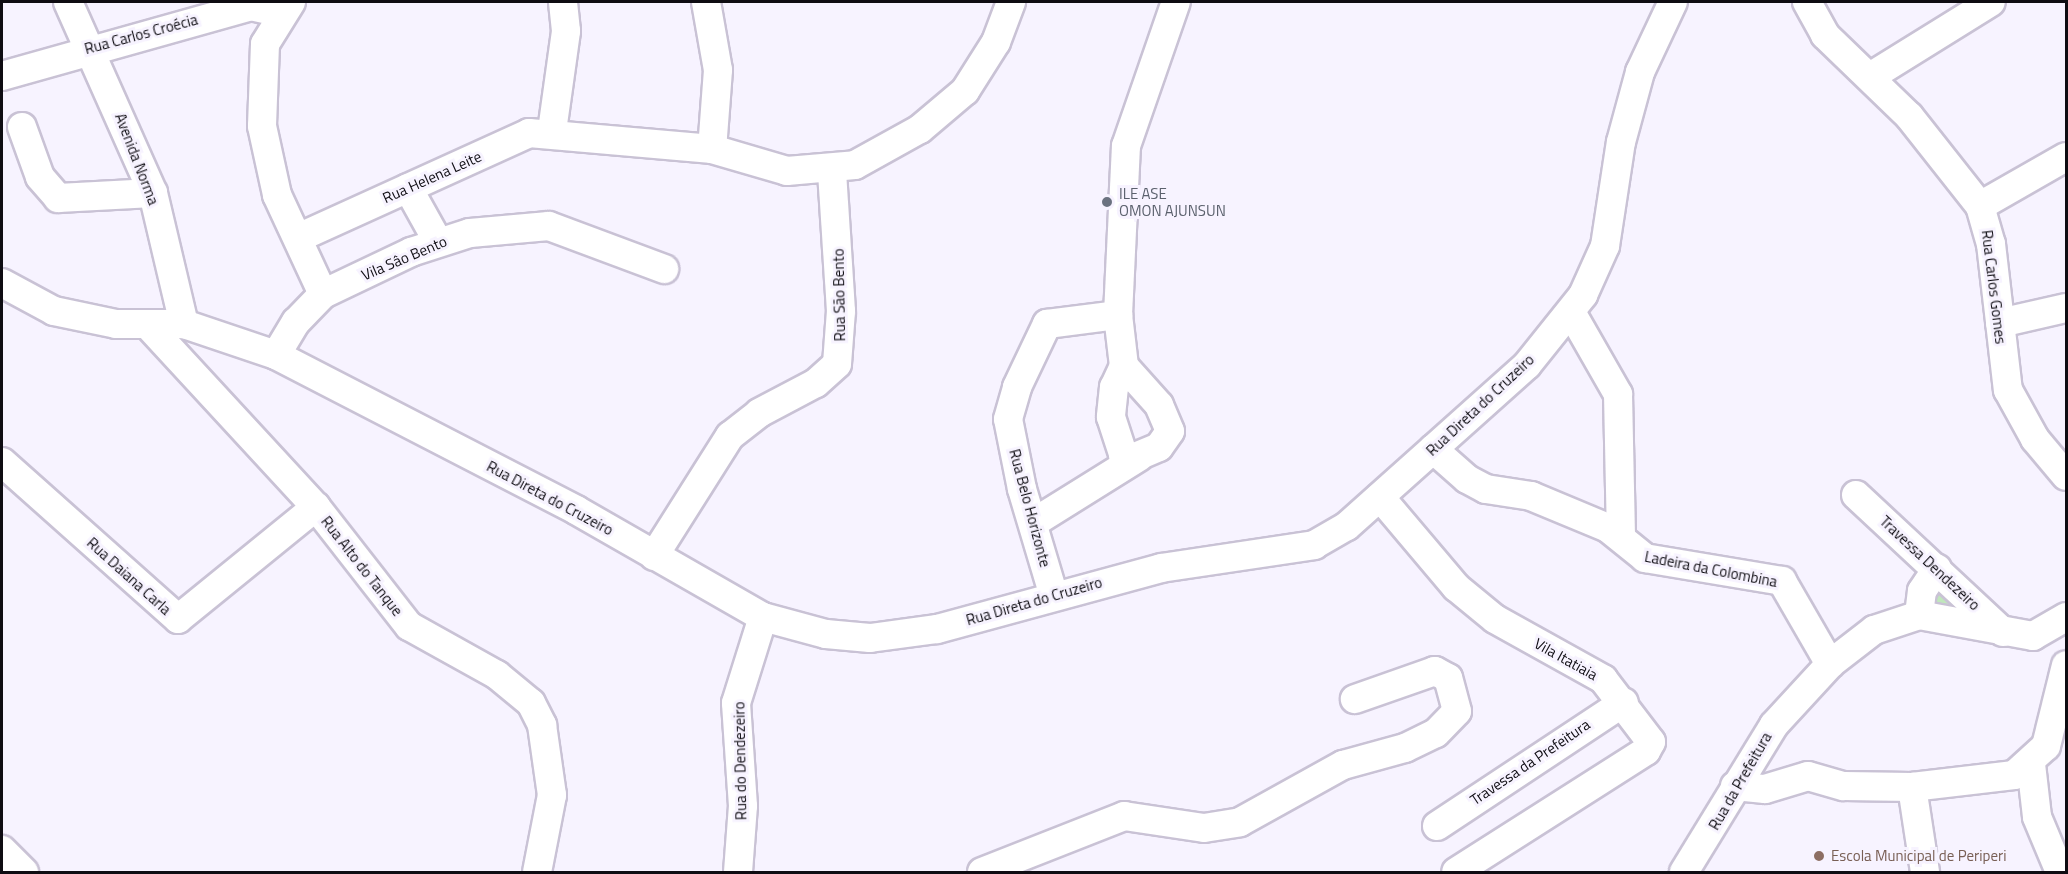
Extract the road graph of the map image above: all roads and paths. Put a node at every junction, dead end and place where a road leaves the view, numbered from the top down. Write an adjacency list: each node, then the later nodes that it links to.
1 (68, 2): 10 (street, Avenida Norma)
2 (563, 2): 14 (street)
3 (706, 2): 15 (street)
4 (1011, 2): 17 (street)
5 (1176, 2): 28 (street)
6 (1673, 2): 27 (street, Rua Direta do Cruzeiro)
7 (1807, 2): 12 (street, Rua Carlos Gomes)
8 (1991, 2): 12 (street)
9 (286, 7): 10 (street, Rua Carlos Croécia); 21 (street)
10 (89, 48): 11 (street, Rua Carlos Croécia); 19 (street, Avenida Norma)
11 (2, 76)
12 (1870, 77): 20 (street, Rua Carlos Gomes)
13 (22, 127): 19 (street)
14 (552, 131): 15 (street, Rua Helena Leite); 18 (street, Rua Helena Leite)
15 (712, 149): 17 (street, Rua Helena Leite)
16 (2067, 157): 20 (street)
17 (832, 171): 43 (street, Rua São Bento)
18 (408, 188): 21 (street, Rua Helena Leite); 22 (street)
19 (153, 194): 31 (street, Avenida Norma)
20 (1980, 206): 29 (street, Rua Carlos Gomes)
21 (298, 238): 25 (street)
22 (438, 242): 23 (street, Vila Sâo Bento); 25 (street, Vila Sâo Bento)
23 (664, 269)
24 (2, 284): 30 (street, Rua Direta do Cruzeiro)
25 (323, 294): 32 (street, Vila Sâo Bento)
26 (2067, 309): 29 (street)
27 (1571, 312): 34 (street, Rua Direta do Cruzeiro); 42 (street)
28 (1118, 315): 33 (street); 41 (street, Rua Belo Horizonte)
29 (2000, 323): 37 (street, Rua Carlos Gomes)
30 (147, 324): 31 (street, Rua Direta do Cruzeiro); 40 (street, Rua Alto do Tanque)
31 (184, 324): 32 (street, Rua Direta do Cruzeiro)
32 (276, 355): 43 (street, Rua Direta do Cruzeiro)
33 (1124, 366): 35 (street); 35 (street)
34 (1433, 448): 39 (street, Rua Direta do Cruzeiro); 42 (street, Ladeira da Colombina)
35 (1139, 457): 41 (street)
36 (2, 462): 40 (street, Rua Daiana Carla)
37 (2063, 464)
38 (1856, 495): 44 (street, Travessa Dendezeiro)
39 (1380, 496): 45 (street, Rua Direta do Cruzeiro); 53 (street, Vila Itatiaia)
40 (316, 507): 60 (street, Rua Alto do Tanque)
41 (1032, 523): 45 (street, Rua Belo Horizonte)
42 (1621, 535): 50 (street, Ladeira da Colombina)
43 (654, 555): 47 (street, Rua Direta do Cruzeiro)
44 (1937, 569): 46 (street); 49 (street, Travessa Dendezeiro)
45 (1053, 593): 47 (street, Rua Direta do Cruzeiro)
46 (1919, 615): 49 (street, Rua da Prefeitura); 50 (street, Rua da Prefeitura)
47 (763, 617): 61 (street, Rua do Dendezeiro)
48 (2066, 620): 49 (street, Rua da Prefeitura)
49 (2003, 632)
50 (1830, 664): 55 (street, Rua da Prefeitura)
51 (2067, 665): 54 (street)
52 (1355, 699): 62 (street)
53 (1624, 702): 57 (street, Travessa da Prefeitura); 63 (street, Vila Itatiaia)
54 (2031, 764): 56 (street); 66 (street)
55 (1735, 786): 56 (street); 64 (street, Rua da Prefeitura)
56 (1912, 787): 65 (street)
57 (1437, 826)
58 (2, 850): 59 (street)
59 (24, 873)
60 (537, 873)
61 (738, 873)
62 (982, 873)
63 (1456, 873)
64 (1684, 873)
65 (1925, 873)
66 (2060, 873)

